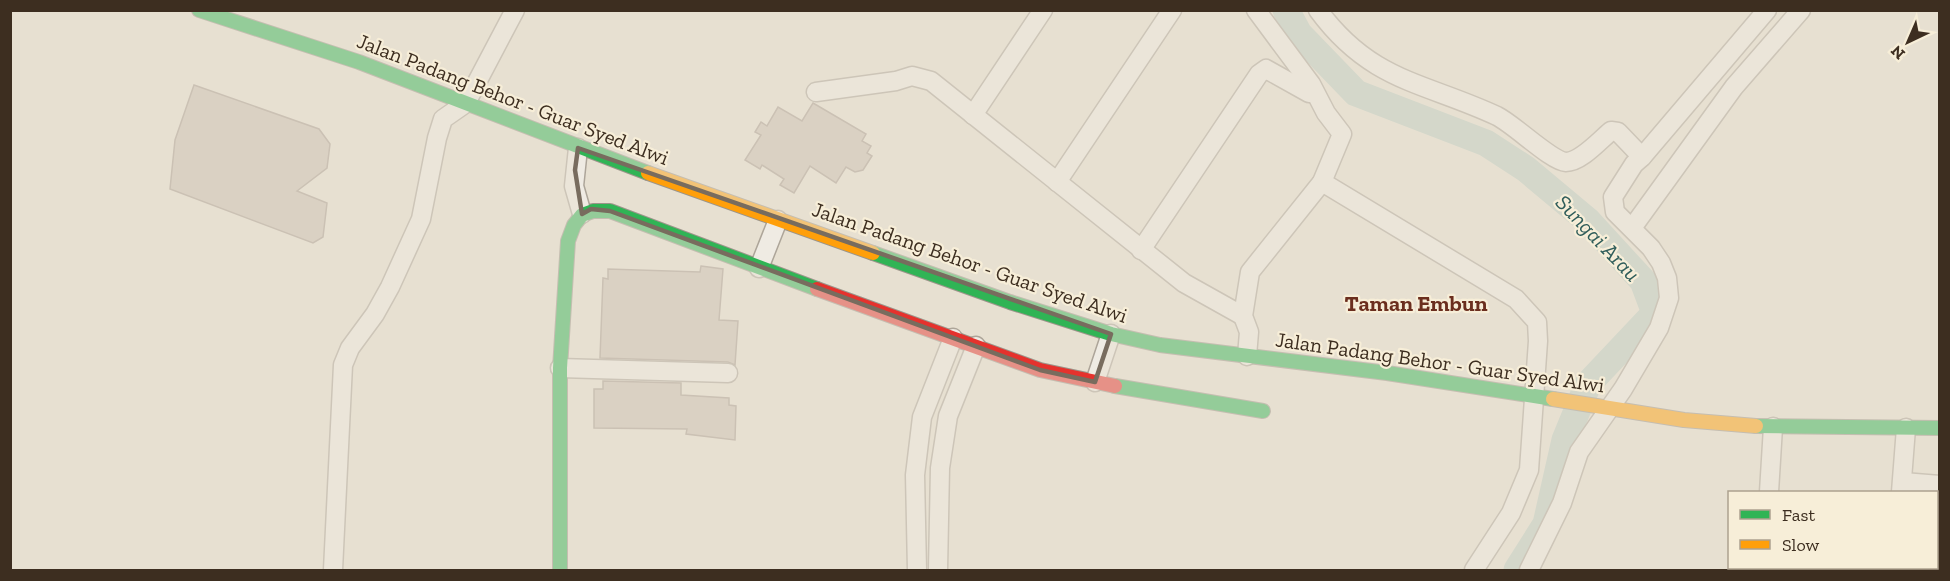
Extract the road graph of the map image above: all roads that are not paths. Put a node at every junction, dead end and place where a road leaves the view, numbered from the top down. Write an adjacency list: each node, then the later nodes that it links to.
1 (199, 10): 11 (main road, Jalan Padang Behor - Guar Syed Alwi)
2 (515, 10): 11 (street)
3 (1043, 10): 12 (street)
4 (1172, 10): 15 (street)
5 (1256, 10): 10 (street)
6 (1318, 10): 14 (street)
7 (1767, 10): 14 (street)
8 (1801, 10): 19 (street)
9 (816, 92): 12 (street)
10 (1314, 92): 16 (street); 20 (street)
11 (466, 103): 13 (main road, Jalan Padang Behor - Guar Syed Alwi); 39 (street)
12 (973, 115): 15 (street)
13 (578, 148): 17 (street); 18 (main road, Jalan Padang Behor - Guar Syed Alwi)
14 (1641, 155): 19 (street)
15 (1056, 182): 20 (street)
16 (1322, 182): 22 (street); 30 (street)
17 (582, 214): 21 (main road); 27 (main road)
18 (778, 220): 21 (street); 23 (main road, Jalan Padang Behor - Guar Syed Alwi)
19 (1632, 228): 31 (street)
20 (1141, 250): 22 (street)
21 (759, 268): 24 (main road)
22 (1243, 316): 26 (street)
23 (1111, 334): 26 (main road, Jalan Padang Behor - Guar Syed Alwi); 29 (street)
24 (953, 338): 25 (main road); 41 (street)
25 (976, 346): 29 (main road); 42 (street)
26 (1247, 356): 30 (main road, Jalan Padang Behor - Guar Syed Alwi)
27 (560, 368): 28 (street); 40 (main road)
28 (728, 373)
29 (1095, 382): 32 (main road)
30 (1537, 398): 31 (main road, Jalan Padang Behor - Guar Syed Alwi); 43 (street)
31 (1606, 408): 33 (main road, Jalan Padang Behor - Guar Syed Alwi); 44 (street)
32 (1263, 411)
33 (1773, 427): 34 (main road, Jalan Padang Behor - Guar Syed Alwi); 38 (street)
34 (1906, 428): 35 (main road, Jalan Padang Behor - Guar Syed Alwi); 37 (street)
35 (1940, 428)
36 (1940, 485): 37 (street)
37 (1902, 487)
38 (1768, 491)
39 (333, 570)
40 (560, 570)
41 (917, 570)
42 (938, 570)
43 (1474, 570)
44 (1529, 570)

